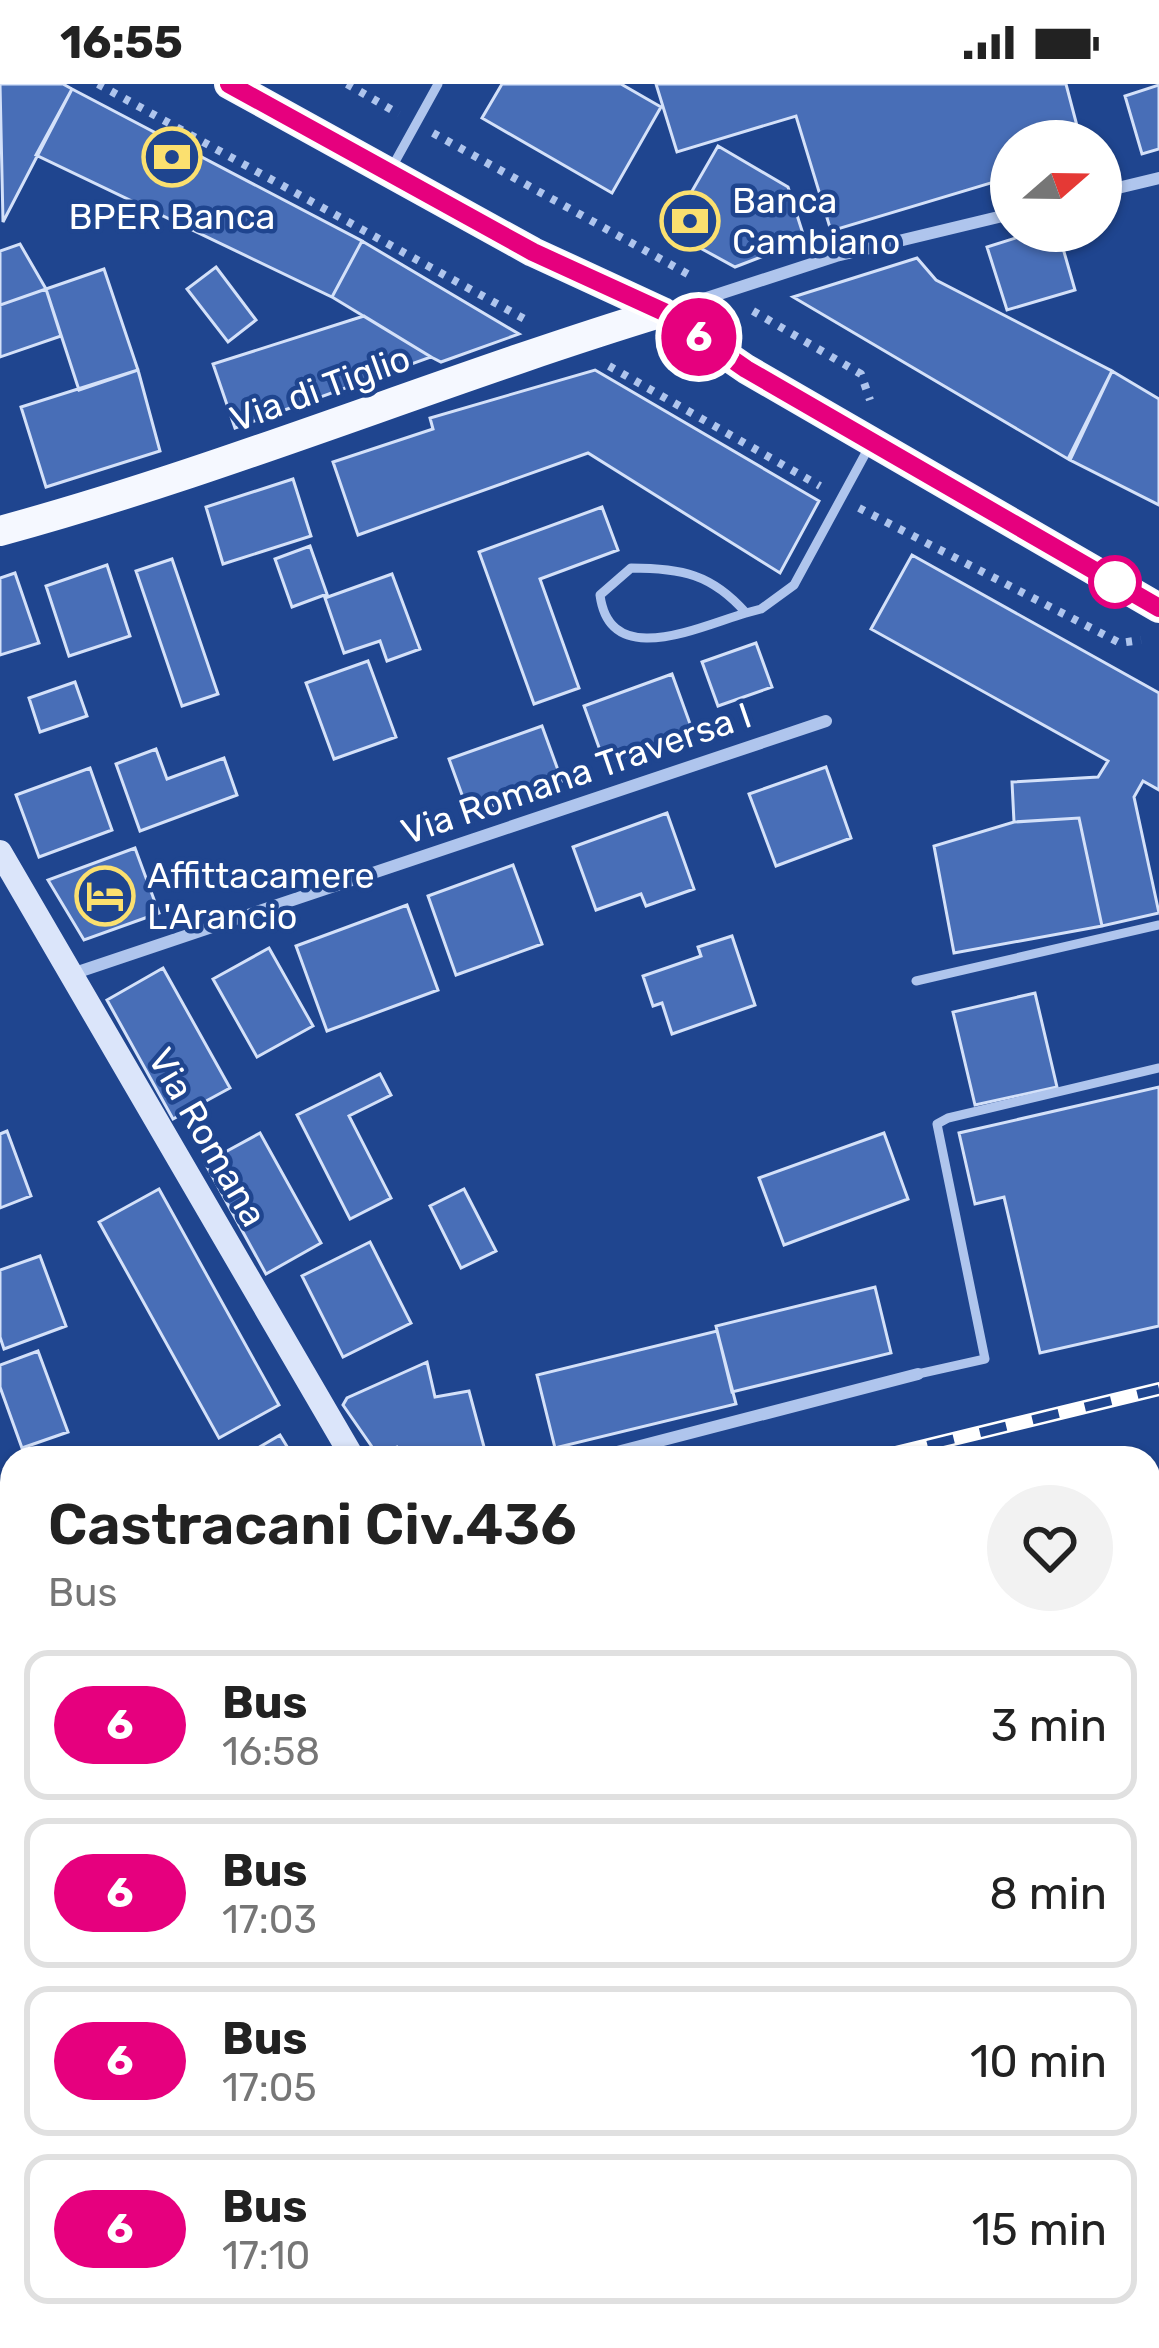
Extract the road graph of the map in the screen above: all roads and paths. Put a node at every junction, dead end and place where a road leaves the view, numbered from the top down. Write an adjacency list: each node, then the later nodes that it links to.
1 (98, 84): 12 (path)
2 (229, 84): 6 (main road)
3 (347, 84): 5 (path)
4 (438, 84): 5 (lane)
5 (418, 125): 6 (lane); 10 (path)
6 (388, 174): 11 (main road)
7 (1159, 178): 8 (street)
8 (1122, 187)
9 (990, 219): 10 (street)
10 (724, 295): 11 (street); 13 (path)
11 (664, 312): 12 (main road, Via di Tiglio); 13 (main road)
12 (566, 342): 14 (path); 15 (main road, Via di Tiglio)
13 (875, 427): 14 (lane); 16 (main road)
14 (840, 496): 17 (lane); 18 (path)
15 (0, 531)
16 (1159, 608)
17 (746, 613): 17 (lane)
18 (1159, 637)
19 (826, 721): 22 (street, Via Romana Traversa I)
20 (3, 862): 22 (main road, Via Romana)
21 (1159, 925): 23 (lane)
22 (72, 974): 26 (main road, Via Romana)
23 (916, 981)
24 (1159, 1068): 25 (lane)
25 (918, 1374): 27 (street)
26 (346, 1446)
27 (640, 1446)

